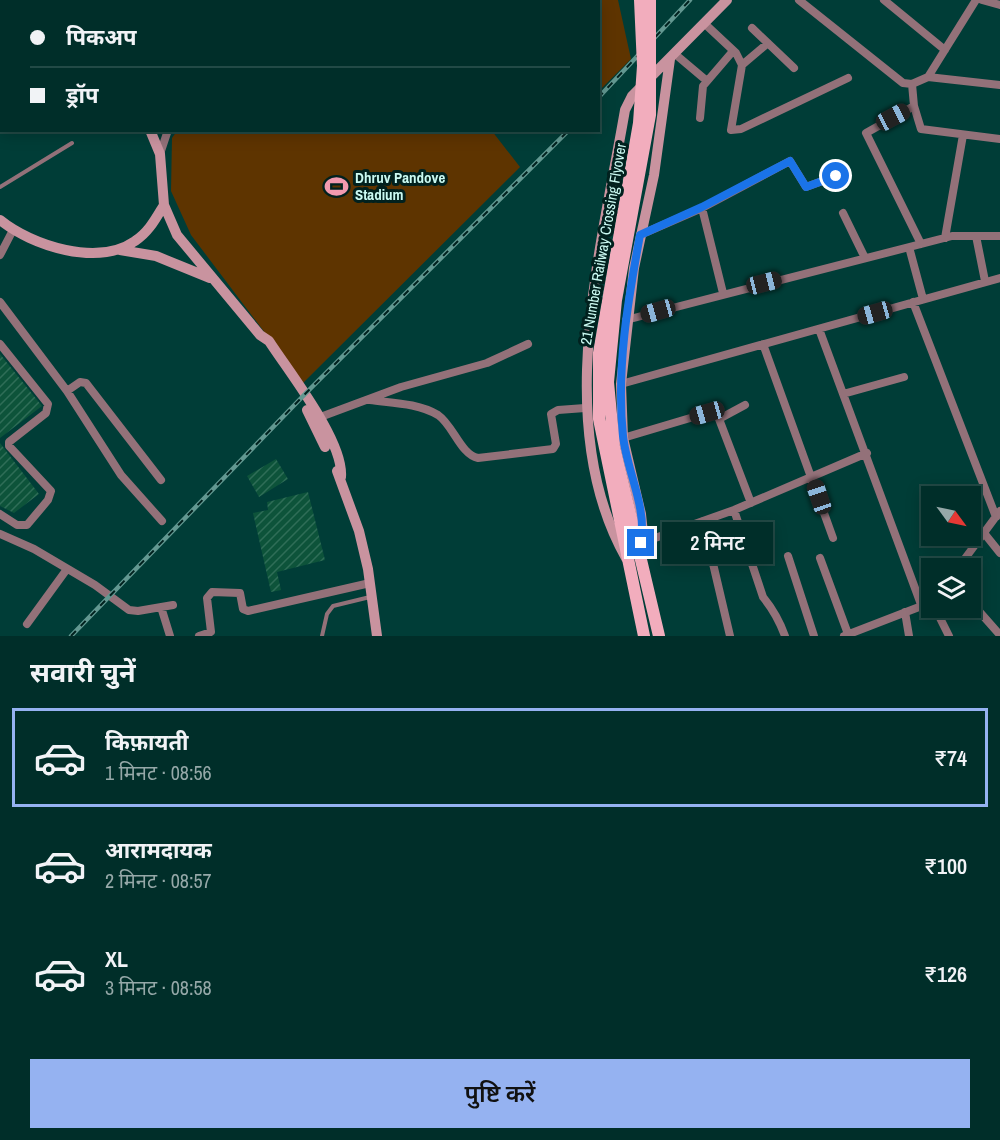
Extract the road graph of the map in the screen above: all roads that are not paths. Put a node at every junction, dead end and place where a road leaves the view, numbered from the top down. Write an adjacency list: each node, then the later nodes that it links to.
1 (640, 0): 80 (main road, 21 Number Railway Crossing Flyover, bridge)
2 (650, 0): 80 (main road, 21 Number Railway Crossing Flyover, bridge)
3 (727, 0): 9 (street)
4 (799, 0): 20 (street)
5 (884, 0): 12 (street)
6 (976, 0): 12 (street)
7 (982, 0): 8 (street)
8 (1000, 5)
9 (705, 24): 13 (street); 14 (street)
10 (752, 28): 11 (street)
11 (768, 44): 15 (street); 16 (street)
12 (945, 50): 17 (street)
13 (733, 51): 15 (street); 19 (street)
14 (672, 56): 19 (street); 37 (street); 64 (street)
15 (742, 65): 18 (street)
16 (794, 68)
17 (928, 77): 20 (street); 21 (street)
18 (848, 78)
19 (707, 81): 23 (street)
20 (912, 84): 22 (street)
21 (1000, 85)
22 (914, 106): 26 (street); 41 (street)
23 (700, 118)
24 (151, 132): 29 (street)
25 (167, 132): 29 (street)
26 (963, 135): 27 (street); 40 (street)
27 (1000, 139)
28 (72, 143): 31 (lane)
29 (160, 154): 32 (street)
30 (836, 176): 33 (street)
31 (0, 187)
32 (164, 205): 43 (street); 47 (street)
33 (702, 207): 37 (street); 49 (street)
34 (843, 213): 45 (street)
35 (0, 220): 36 (street)
36 (13, 230): 43 (street); 44 (street)
37 (640, 235): 53 (street)
38 (976, 236): 39 (street); 40 (street); 48 (street)
39 (1000, 236)
40 (945, 238): 41 (street)
41 (921, 244): 42 (street)
42 (909, 247): 45 (street); 50 (street)
43 (118, 250): 47 (street)
44 (0, 255)
45 (865, 258): 49 (street)
46 (1000, 278): 48 (street)
47 (213, 279): 66 (street)
48 (985, 281): 50 (street)
49 (723, 293): 53 (street)
50 (923, 299): 52 (street)
51 (0, 302): 60 (street)
52 (913, 302): 54 (street); 74 (street)
53 (626, 320): 59 (street)
54 (819, 329): 57 (street); 61 (street)
55 (0, 344): 73 (street)
56 (528, 344): 62 (street)
57 (763, 344): 59 (street); 69 (street)
58 (904, 377): 61 (street)
59 (621, 384): 67 (street)
60 (67, 391): 70 (street); 75 (street)
61 (843, 394): 68 (street)
62 (370, 400): 64 (street); 66 (street)
63 (745, 405): 71 (street)
64 (585, 408): 80 (street)
65 (707, 413): 67 (street)
66 (316, 418): 86 (street)
67 (623, 438): 80 (street)
68 (867, 453): 69 (street); 88 (street)
69 (812, 477): 71 (street); 79 (street)
70 (161, 480)
71 (751, 503): 72 (street)
72 (734, 510): 76 (street); 106 (street)
73 (0, 514)
74 (998, 514): 77 (street)
75 (162, 521)
76 (703, 521): 80 (street); 105 (street)
77 (984, 533): 81 (street); 84 (street)
78 (0, 534): 85 (street)
79 (833, 538)
80 (635, 552): 103 (main road); 104 (main road)
81 (1000, 552)
82 (788, 556): 107 (street)
83 (820, 558): 97 (street)
84 (965, 558)
85 (67, 569): 90 (street); 95 (street)
86 (370, 583): 87 (street); 100 (street)
87 (372, 596): 101 (lane); 102 (street)
88 (921, 604)
89 (173, 605): 90 (street)
90 (161, 607): 99 (street)
91 (921, 607): 92 (street)
92 (905, 612): 96 (street); 109 (street)
93 (981, 613): 98 (street)
94 (940, 618): 110 (street)
95 (27, 624)
96 (868, 626): 97 (street); 108 (street)
97 (846, 635)
98 (1000, 635)
99 (170, 636)
100 (199, 636)
101 (322, 636)
102 (377, 636)
103 (644, 636)
104 (659, 636)
105 (730, 636)
106 (785, 636)
107 (814, 636)
108 (869, 636)
109 (909, 636)
110 (949, 636)

